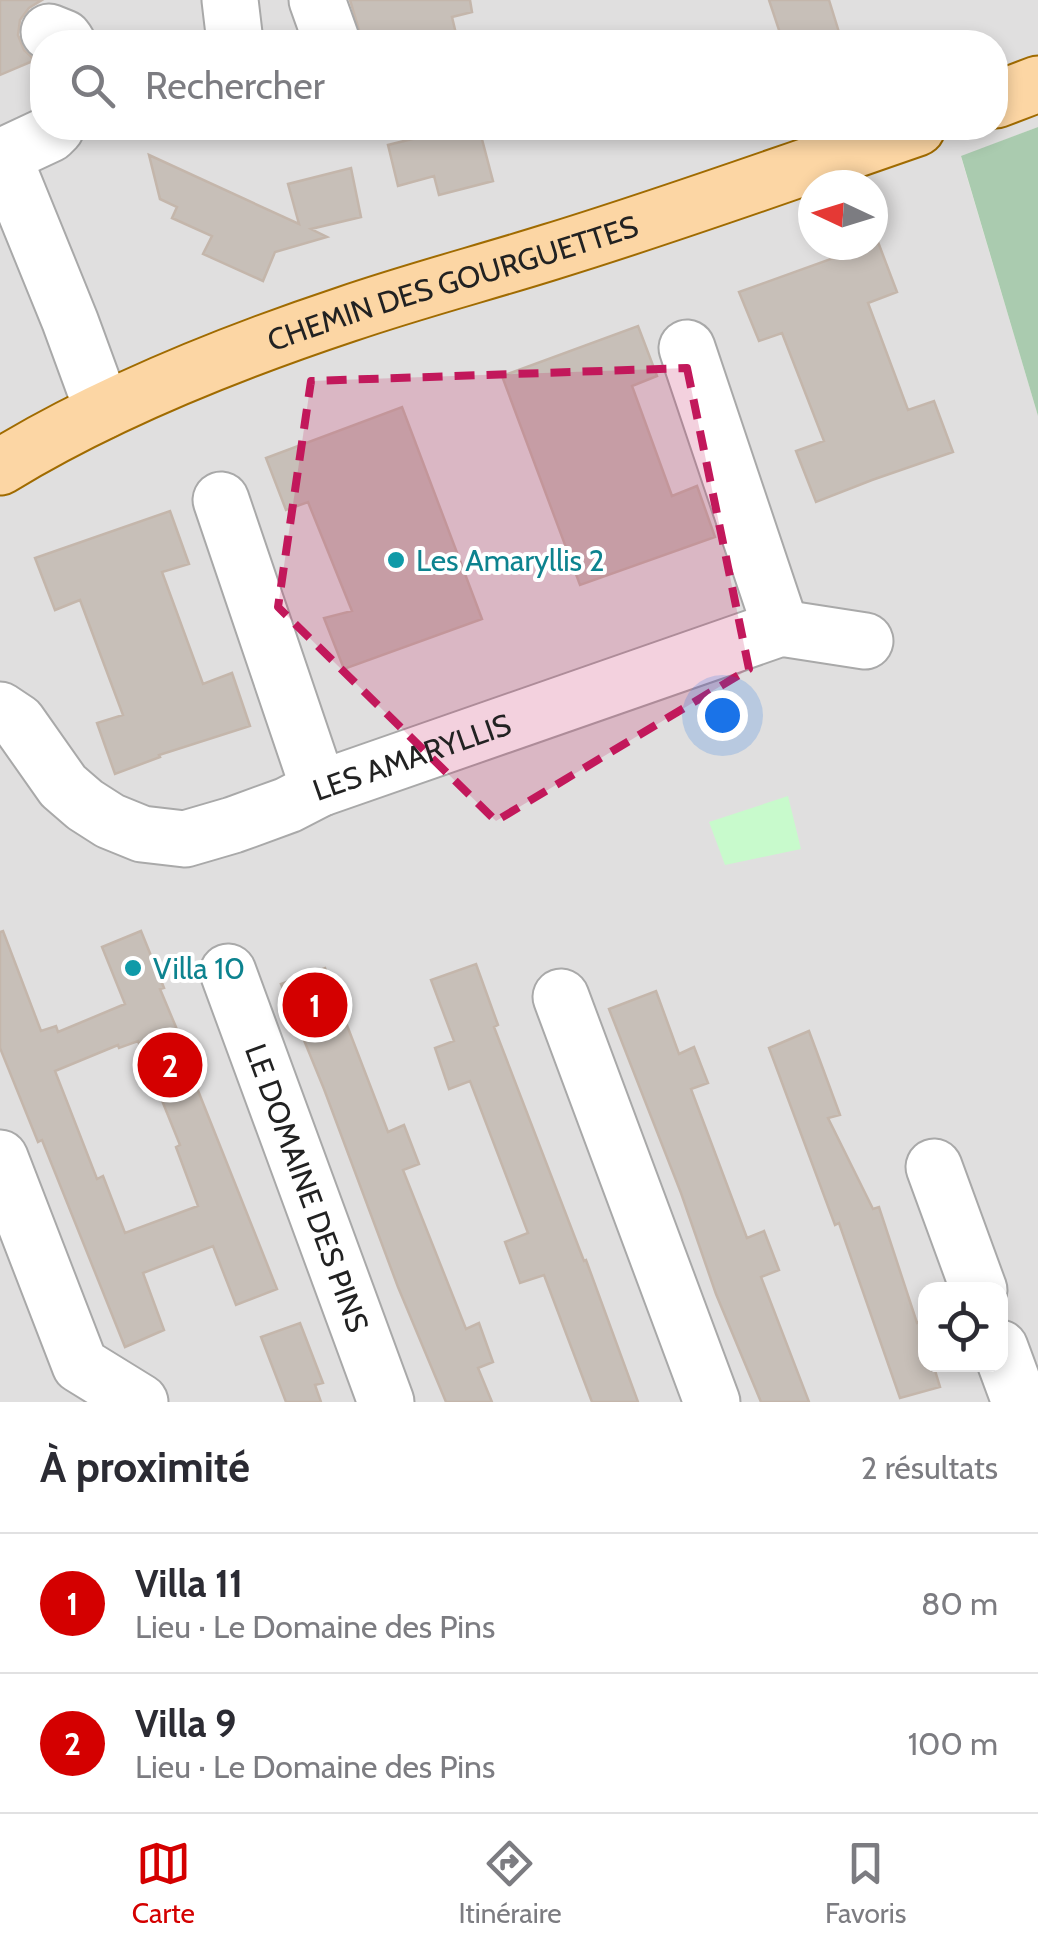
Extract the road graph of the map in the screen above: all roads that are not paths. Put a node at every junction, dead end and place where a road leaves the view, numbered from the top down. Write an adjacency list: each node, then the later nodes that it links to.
1 (230, 0): 3 (street)
2 (317, 0): 4 (street)
3 (234, 30)
4 (328, 30)
5 (1038, 84): 6 (main road)
6 (1008, 95)
7 (37, 140): 10 (street)
8 (882, 140): 10 (main road, CHEMIN DES GOURGUETTES)
9 (686, 348): 13 (street)
10 (103, 411): 11 (main road, CHEMIN DES GOURGUETTES)
11 (0, 467)
12 (221, 500): 16 (street)
13 (781, 628): 14 (street, LES AMARYLLIS); 16 (street, LES AMARYLLIS)
14 (865, 641)
15 (0, 710): 16 (street, LES AMARYLLIS)
16 (319, 789)
17 (228, 972): 24 (street, LE DOMAINE DES PINS)
18 (561, 997): 25 (street)
19 (0, 1158): 23 (street)
20 (934, 1167): 21 (street)
21 (976, 1282)
22 (1008, 1370): 26 (street)
23 (136, 1400)
24 (386, 1402)
25 (712, 1402)
26 (1020, 1402)

